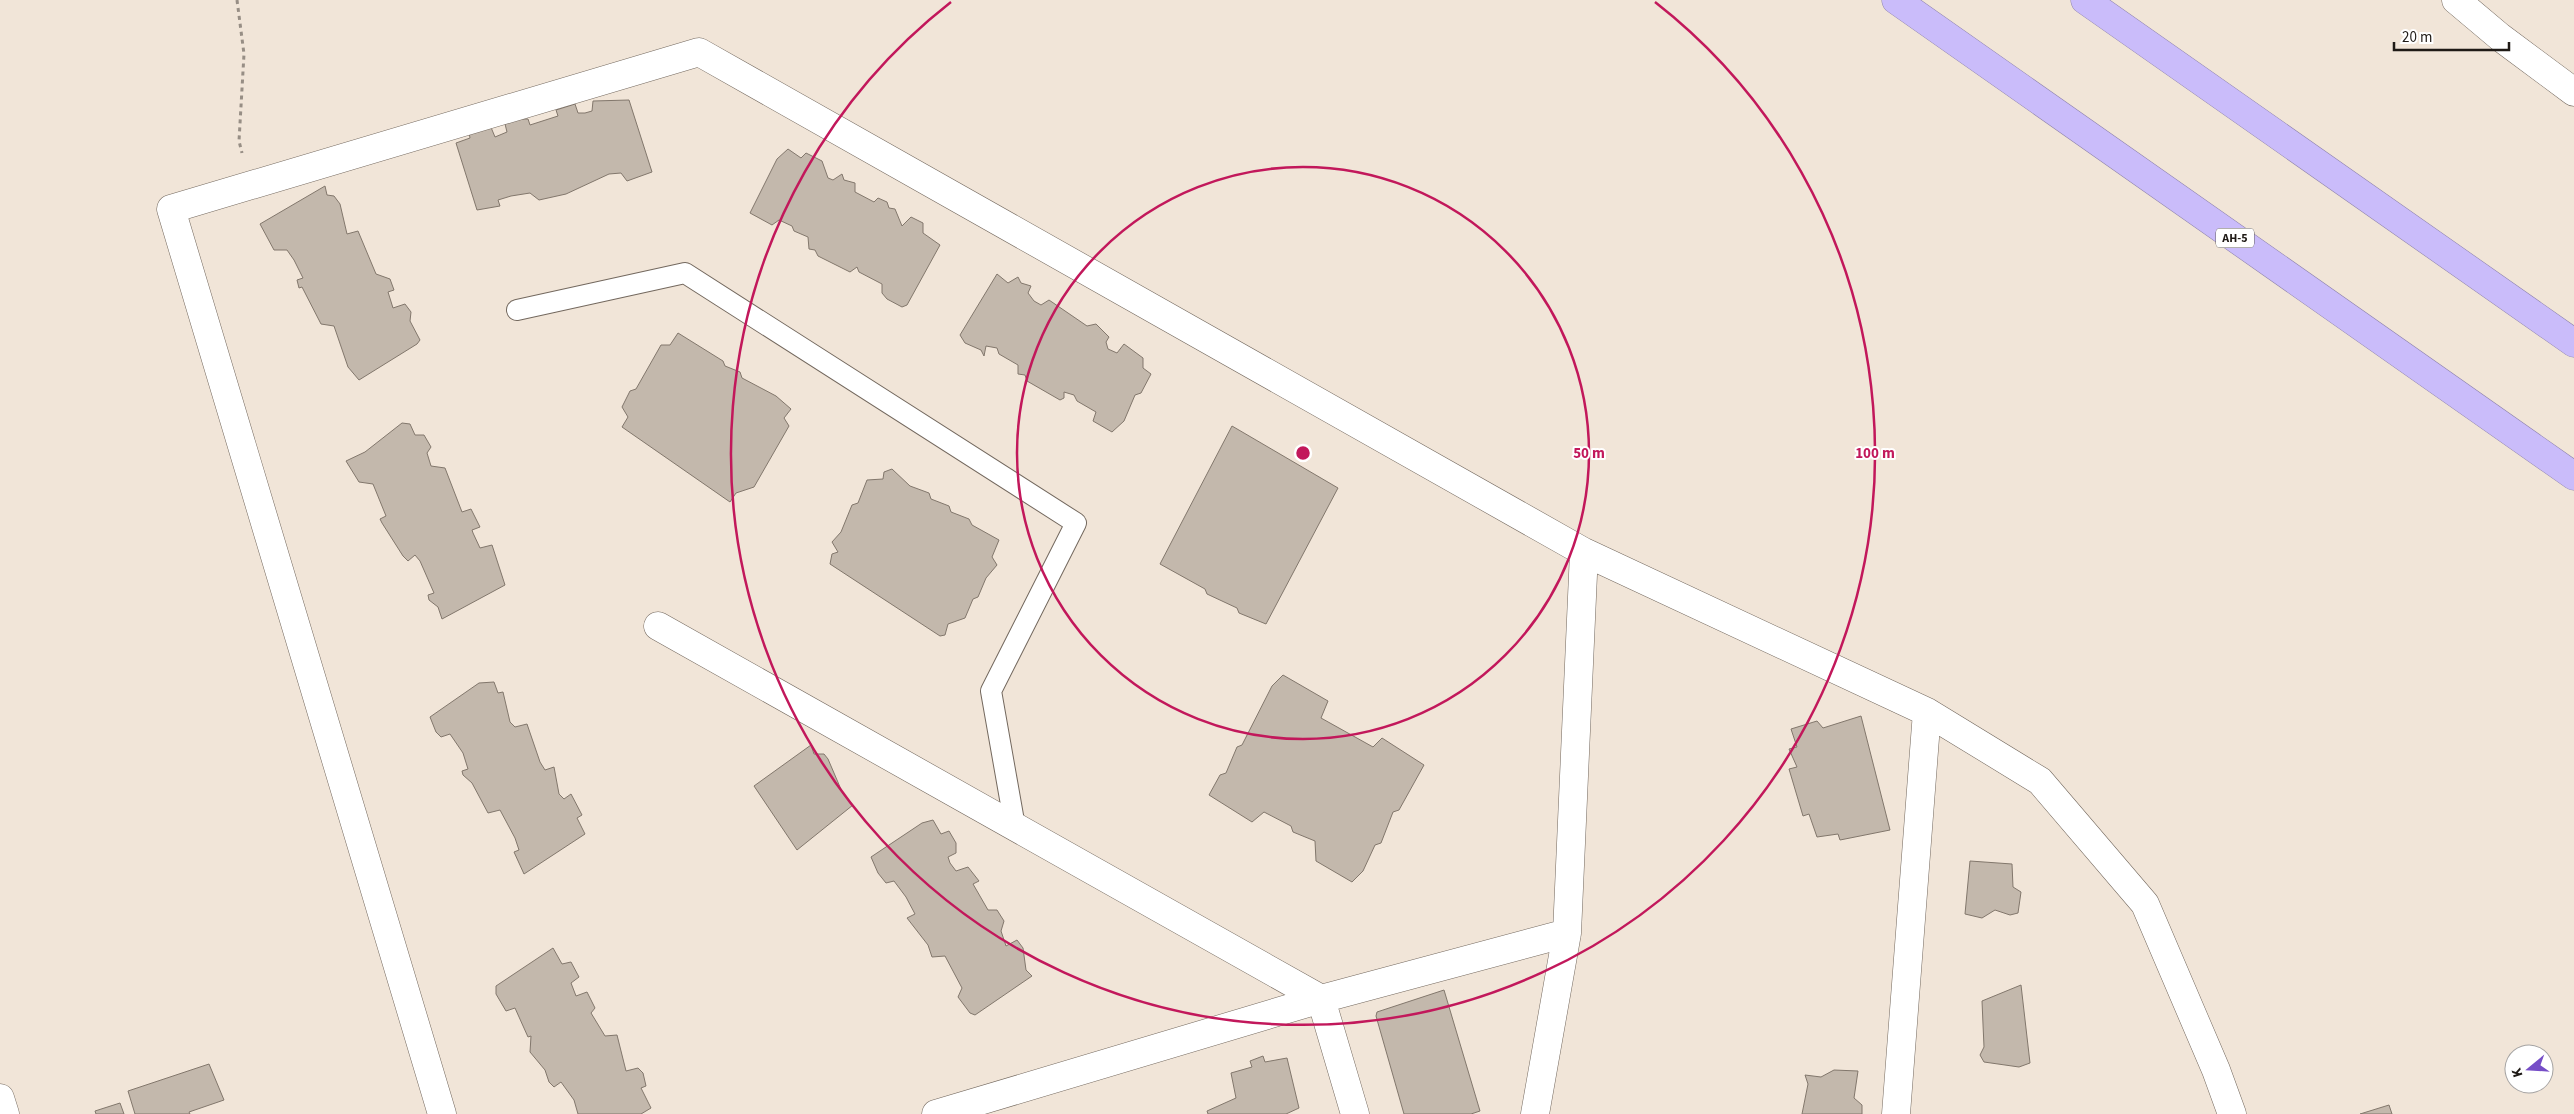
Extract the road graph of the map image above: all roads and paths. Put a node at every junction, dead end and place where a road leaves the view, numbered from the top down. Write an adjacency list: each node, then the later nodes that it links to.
1 (236, 0): 6 (path)
2 (1896, 0): 9 (highway, AH-5)
3 (2084, 0): 8 (highway)
4 (2456, 0): 5 (street)
5 (2574, 92)
6 (251, 185): 10 (street); 18 (street)
7 (516, 310): 13 (lane)
8 (2574, 343)
9 (2574, 476)
10 (1584, 552): 12 (street); 14 (street)
11 (658, 626): 13 (street)
12 (1927, 712): 22 (street); 23 (street)
13 (1015, 827): 15 (street)
14 (1567, 933): 15 (street); 21 (street)
15 (1321, 1000): 19 (street); 20 (street)
16 (0, 1098): 17 (street)
17 (5, 1114)
18 (442, 1114)
19 (936, 1114)
20 (1355, 1114)
21 (1535, 1114)
22 (1896, 1114)
23 (2232, 1114)

